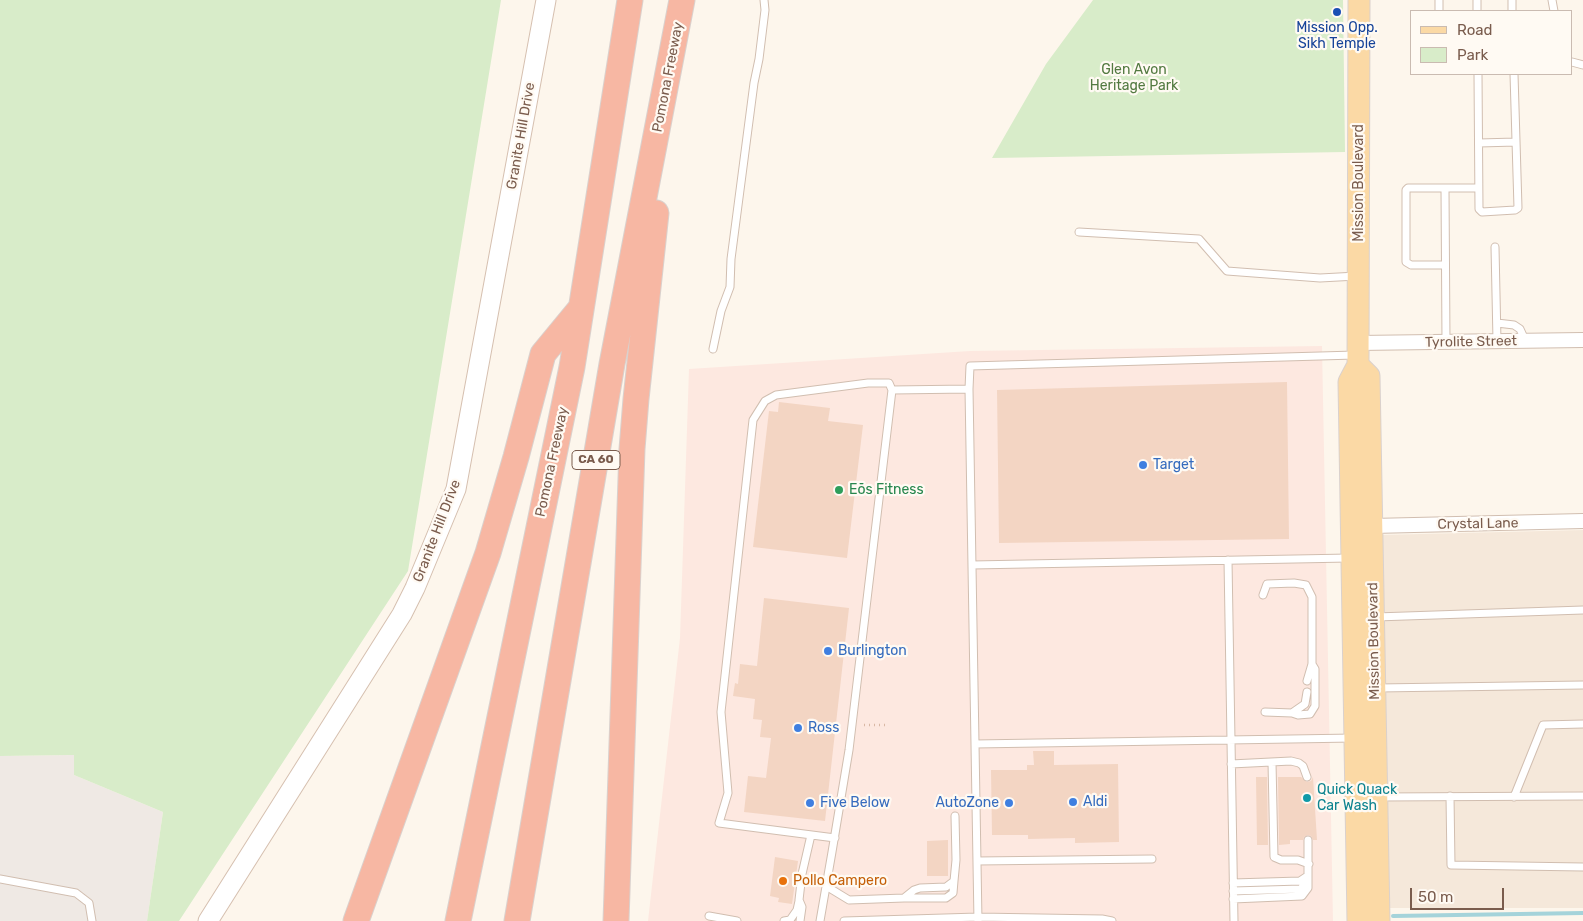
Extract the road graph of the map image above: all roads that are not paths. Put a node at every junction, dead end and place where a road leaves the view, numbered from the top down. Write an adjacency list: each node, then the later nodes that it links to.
1 (546, 0): 73 (street, Granite Hill Drive)
2 (630, 0): 17 (highway, Pomona Freeway / CA 60)
3 (682, 0): 6 (highway, Pomona Freeway / CA 60)
4 (764, 0): 23 (lane)
5 (1359, 0): 16 (main road, Mission Boulevard)
6 (675, 37): 76 (highway, Pomona Freeway / CA 60); 77 (highway)
7 (1478, 75): 10 (lane)
8 (1514, 75): 9 (lane)
9 (1516, 142): 10 (lane); 12 (lane)
10 (1478, 143): 12 (lane)
11 (1445, 188): 12 (lane); 15 (lane); 15 (lane)
12 (1478, 188)
13 (1079, 232): 16 (lane)
14 (1495, 247): 18 (lane)
15 (1445, 265): 22 (lane)
16 (1360, 276): 24 (main road, Mission Boulevard)
17 (582, 306): 74 (highway); 75 (highway, Pomona Freeway / CA 60)
18 (1497, 323): 20 (lane); 21 (lane)
19 (1583, 340): 21 (street, Tyrolite Street)
20 (1497, 341): 21 (street, Tyrolite Street); 22 (street, Tyrolite Street)
21 (1525, 341)
22 (1446, 342): 24 (street, Tyrolite Street)
23 (712, 349)
24 (1358, 354): 25 (lane); 28 (main road, Mission Boulevard); 29 (main road, Mission Boulevard)
25 (969, 389): 26 (lane); 31 (lane)
26 (892, 390): 54 (lane); 55 (lane)
27 (1583, 521): 28 (street, Crystal Lane)
28 (1372, 526): 29 (main road, Mission Boulevard)
29 (1362, 558): 30 (lane); 34 (main road, Mission Boulevard); 43 (main road, Mission Boulevard)
30 (1228, 560): 31 (lane); 44 (lane)
31 (972, 565): 45 (lane)
32 (1263, 595): 35 (lane)
33 (1583, 610): 34 (lane)
34 (1374, 617): 38 (main road, Mission Boulevard)
35 (1312, 664): 36 (lane); 41 (lane)
36 (1307, 681)
37 (1583, 685): 38 (lane)
38 (1375, 688): 51 (main road, Mission Boulevard)
39 (1307, 692): 41 (lane)
40 (1265, 712): 41 (lane)
41 (1292, 713)
42 (1583, 724): 52 (lane)
43 (1354, 738): 44 (lane); 85 (main road, Mission Boulevard)
44 (1231, 740): 45 (lane); 47 (lane)
45 (975, 744): 58 (lane)
46 (1272, 762): 47 (lane); 48 (lane); 59 (lane)
47 (1232, 764): 65 (lane)
48 (1307, 777)
49 (1450, 796): 51 (lane); 52 (lane); 60 (lane)
50 (1583, 796): 52 (lane)
51 (1377, 797): 86 (main road, Mission Boulevard)
52 (1514, 798)
53 (955, 816): 63 (lane)
54 (811, 835): 55 (lane); 67 (lane)
55 (835, 838): 64 (lane)
56 (1308, 840): 59 (lane)
57 (1152, 859): 58 (lane)
58 (977, 861): 69 (lane)
59 (1309, 864): 61 (lane)
60 (1583, 867)
61 (1309, 876): 65 (lane); 65 (lane)
62 (0, 879): 72 (lane)
63 (954, 882): 66 (lane); 66 (lane)
64 (826, 886): 66 (lane); 81 (lane)
65 (1233, 891): 84 (lane)
66 (904, 898)
67 (799, 900): 79 (lane); 80 (lane)
68 (709, 916): 70 (lane)
69 (978, 919): 71 (lane); 83 (lane)
70 (729, 920): 78 (lane)
71 (934, 920): 82 (lane)
72 (92, 921)
73 (208, 921)
74 (356, 921)
75 (458, 921)
76 (517, 921)
77 (616, 921)
78 (737, 921)
79 (784, 921)
80 (800, 921)
81 (820, 921)
82 (844, 921)
83 (1112, 921)
84 (1234, 921)
85 (1358, 921)
86 (1379, 921)

